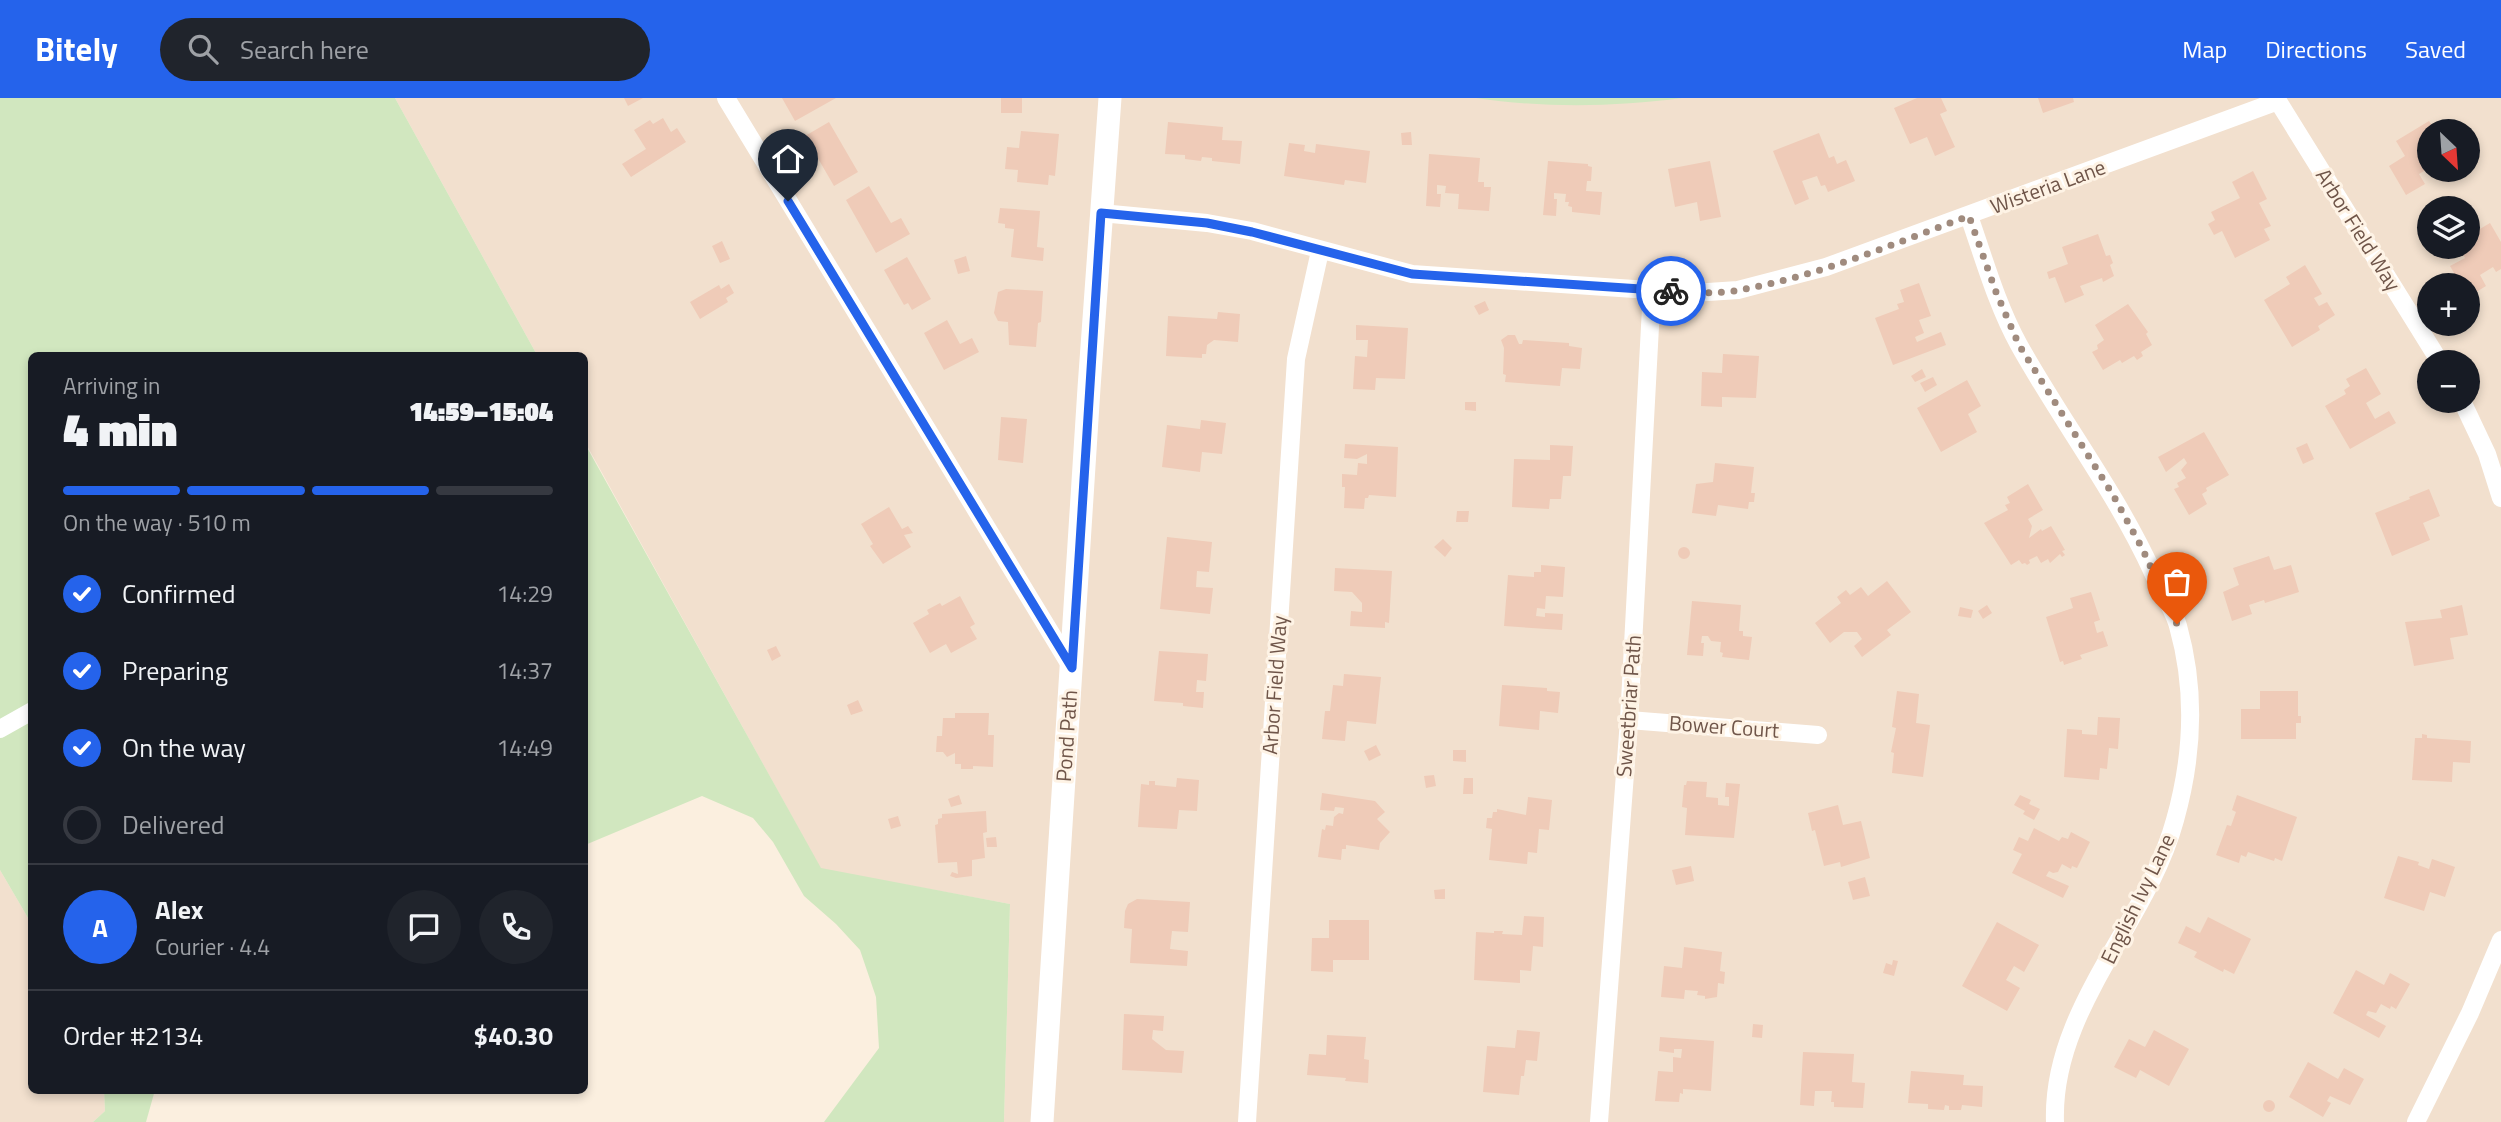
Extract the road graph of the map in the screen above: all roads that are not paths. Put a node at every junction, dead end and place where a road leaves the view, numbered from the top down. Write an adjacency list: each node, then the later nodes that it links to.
1 (726, 98): 11 (street)
2 (1110, 98): 4 (street, Pond Path)
3 (2277, 100): 5 (street, Wisteria Lane); 8 (street, Arbor Field Way)
4 (1101, 213): 6 (street, Wisteria Lane); 11 (street, Pond Path)
5 (1969, 216): 7 (street, Wisteria Lane); 20 (street, English Ivy Lane)
6 (1321, 251): 7 (street, Wisteria Lane); 18 (street, Arbor Field Way)
7 (1652, 289): 13 (street, Sweetbriar Path)
8 (2433, 350)
9 (2468, 413): 10 (street)
10 (2501, 498)
11 (1072, 668): 17 (street, Pond Path)
12 (28, 713): 14 (street)
13 (1629, 720): 15 (street, Bower Court); 19 (street, Sweetbriar Path)
14 (0, 729)
15 (1818, 735)
16 (2501, 940): 21 (street)
17 (1042, 1122)
18 (1247, 1122)
19 (1599, 1122)
20 (2055, 1122)
21 (2416, 1122)

